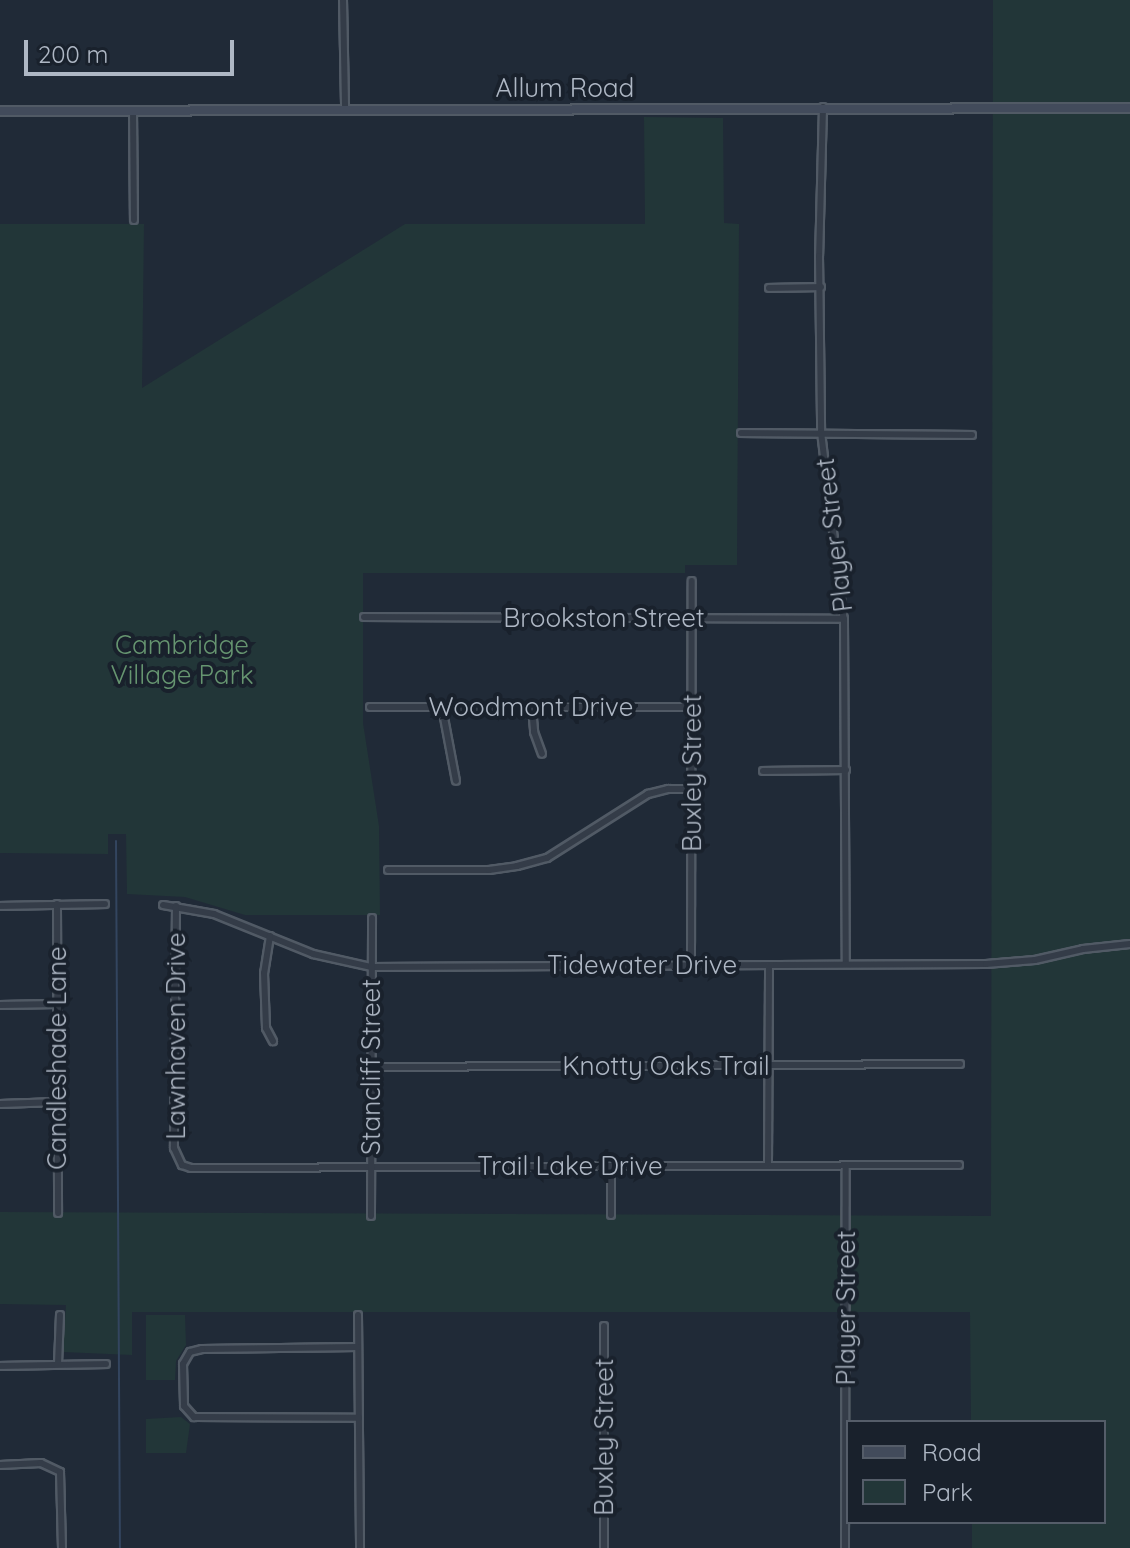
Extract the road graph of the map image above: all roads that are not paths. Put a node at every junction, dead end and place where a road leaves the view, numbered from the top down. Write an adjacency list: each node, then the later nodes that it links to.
1 (343, 0): 4 (street)
2 (823, 107): 3 (street, Allum Road); 4 (street, Allum Road); 8 (street, Player Street)
3 (1130, 108)
4 (345, 109): 5 (street, Allum Road)
5 (133, 110): 6 (street, Allum Road); 7 (street)
6 (0, 111)
7 (134, 220)
8 (821, 287): 9 (street); 10 (street, Player Street)
9 (769, 288)
10 (821, 432): 11 (street); 12 (street); 16 (street, Player Street)
11 (741, 433)
12 (972, 435)
13 (692, 581): 15 (street, Buxley Street)
14 (364, 617): 15 (street, Brookston Street)
15 (692, 618): 16 (street, Brookston Street); 20 (street, Buxley Street)
16 (844, 619): 22 (street, Player Street)
17 (370, 707): 18 (street, Woodmont Drive)
18 (442, 707): 19 (street, Woodmont Drive); 24 (street)
19 (532, 707): 20 (street, Woodmont Drive); 21 (street)
20 (692, 707): 25 (street, Buxley Street)
21 (542, 754)
22 (846, 770): 23 (street); 35 (street, Player Street)
23 (763, 771)
24 (456, 781)
25 (692, 789): 26 (street); 36 (street, Buxley Street)
26 (388, 870)
27 (57, 904): 28 (street); 30 (street); 39 (street, Candleshade Lane)
28 (105, 904)
29 (163, 905): 31 (street, Tidewater Drive)
30 (0, 906)
31 (176, 906): 33 (street, Tidewater Drive); 47 (street, Lawnhaven Drive)
32 (372, 918): 38 (street, Stancliff Street)
33 (270, 936): 38 (street, Tidewater Drive); 41 (street)
34 (1130, 944): 35 (street, Tidewater Drive)
35 (846, 963): 37 (street, Tidewater Drive)
36 (691, 964): 37 (street, Tidewater Drive); 38 (street, Tidewater Drive)
37 (769, 965): 43 (street)
38 (371, 967): 44 (street, Stancliff Street)
39 (57, 1004): 40 (street); 45 (street, Candleshade Lane)
40 (0, 1005)
41 (273, 1041)
42 (960, 1064): 43 (street, Knotty Oaks Trail)
43 (769, 1065): 44 (street, Knotty Oaks Trail); 48 (street)
44 (371, 1067): 52 (street, Stancliff Street)
45 (58, 1102): 46 (street); 53 (street, Candleshade Lane)
46 (0, 1104)
47 (182, 1165): 52 (street, Trail Lake Drive)
48 (768, 1165): 49 (street, Trail Lake Drive); 51 (street, Trail Lake Drive)
49 (846, 1165): 50 (street, Trail Lake Drive); 68 (street, Player Street)
50 (959, 1165)
51 (611, 1166): 52 (street, Trail Lake Drive); 54 (street)
52 (371, 1168): 55 (street, Stancliff Street)
53 (58, 1213)
54 (611, 1215)
55 (371, 1216)
56 (60, 1315): 60 (street)
57 (358, 1315): 59 (street)
58 (604, 1326): 67 (street, Buxley Street)
59 (358, 1347): 63 (street); 63 (street)
60 (58, 1364): 61 (street); 62 (street)
61 (106, 1364)
62 (0, 1366)
63 (359, 1418): 66 (street)
64 (0, 1465): 65 (street)
65 (62, 1548)
66 (360, 1548)
67 (604, 1548)
68 (845, 1548)

